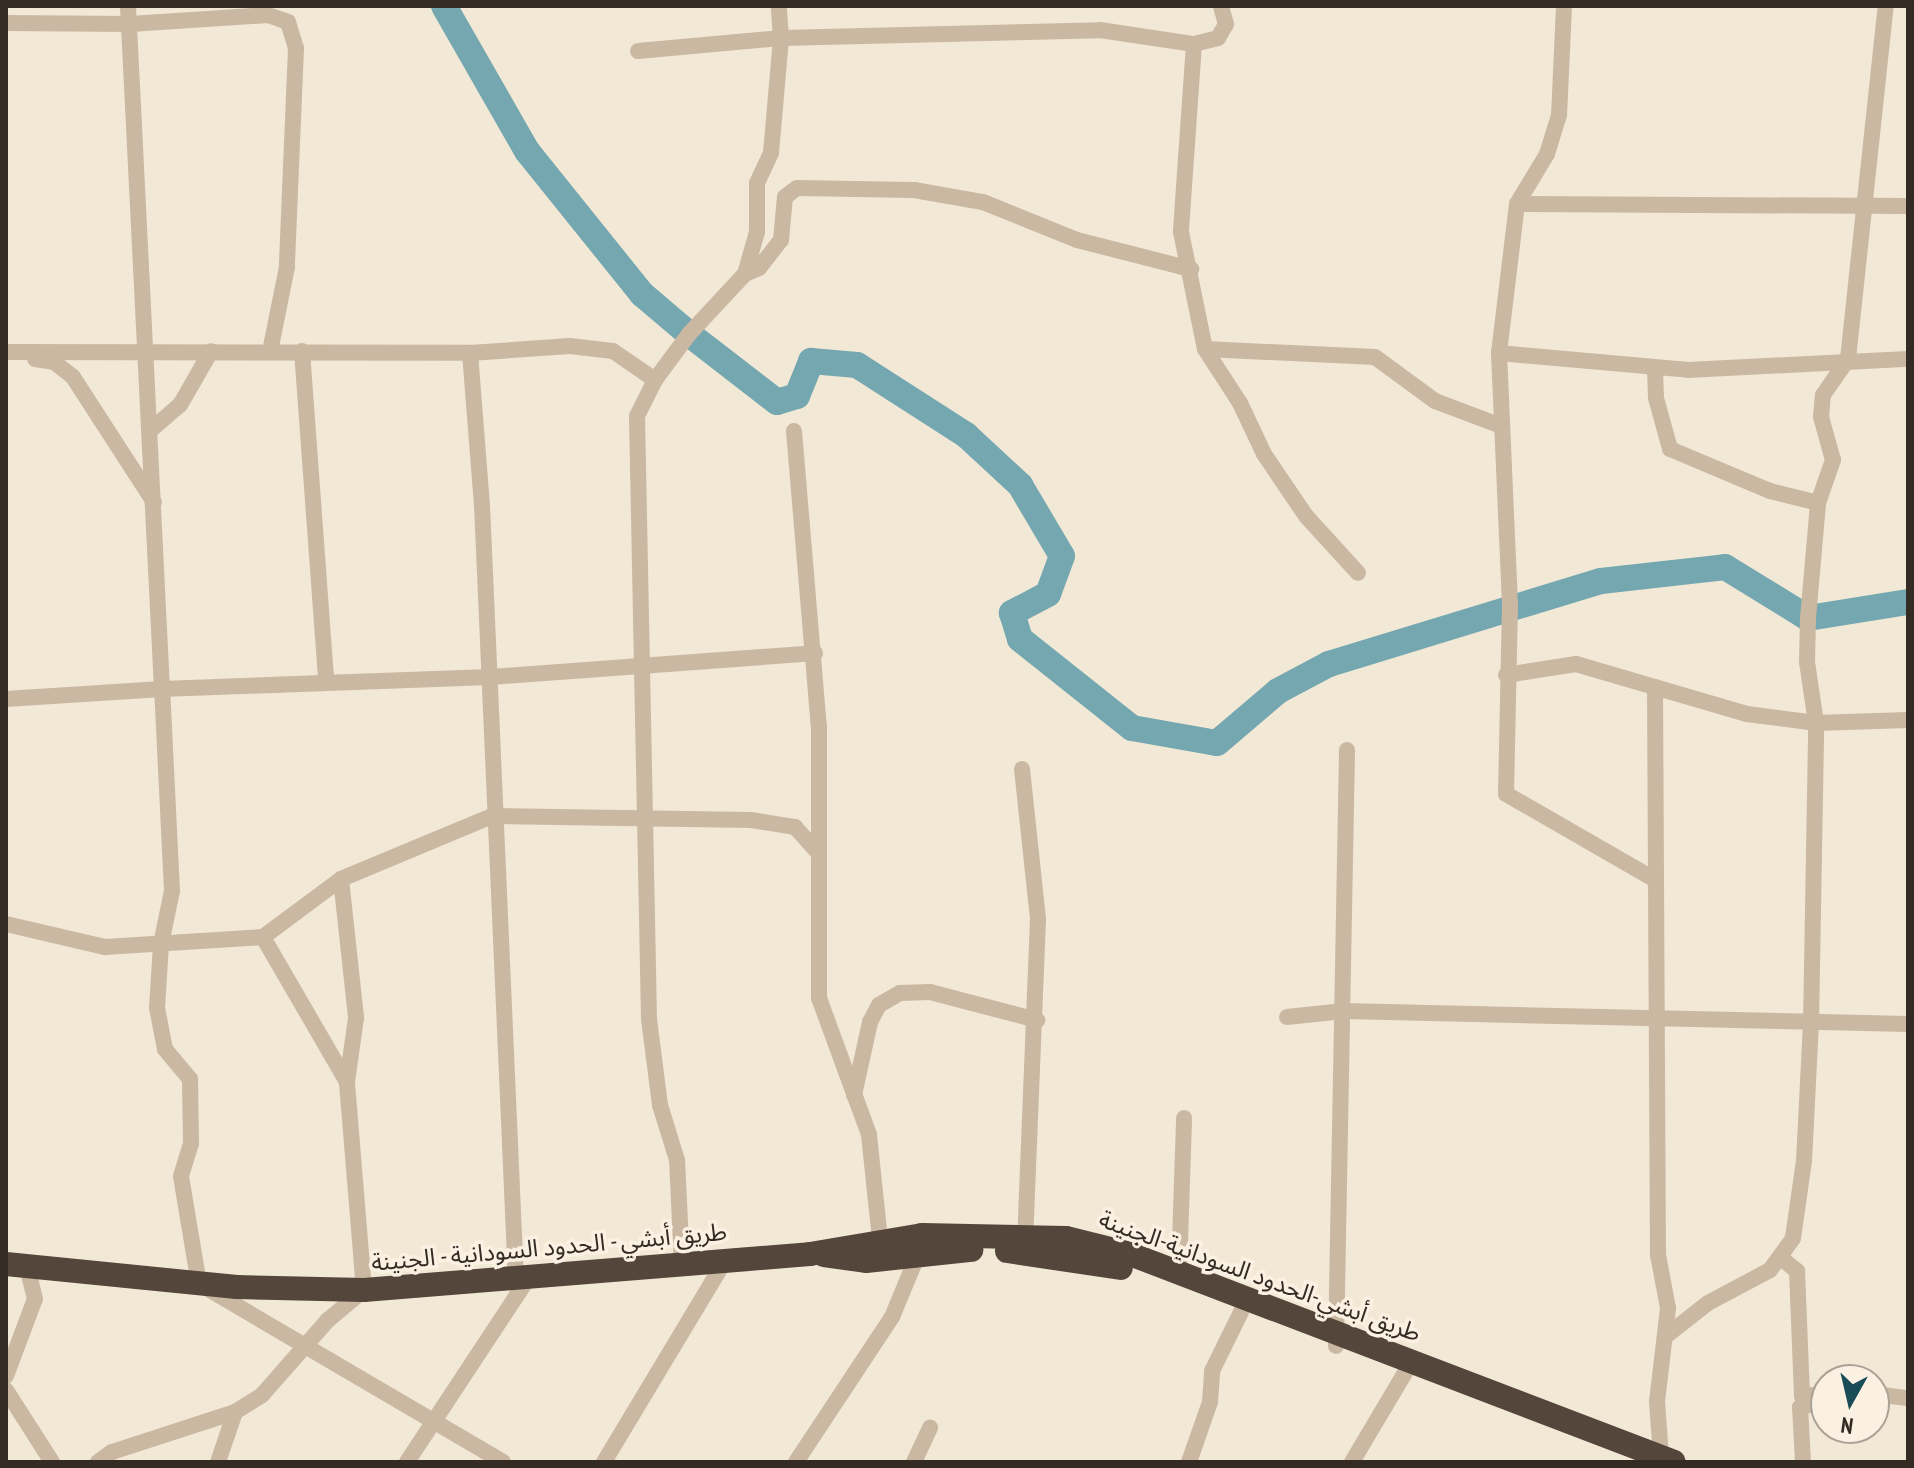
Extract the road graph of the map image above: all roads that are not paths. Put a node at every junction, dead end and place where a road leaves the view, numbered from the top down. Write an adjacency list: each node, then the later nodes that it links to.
1 (128, 6): 7 (street)
2 (779, 6): 8 (street)
3 (1221, 6): 9 (street)
4 (1564, 6): 11 (street)
5 (1886, 6): 12 (street)
6 (6, 23): 7 (street)
7 (130, 24): 17 (street); 19 (street)
8 (781, 38): 9 (street); 10 (street); 15 (street)
9 (1194, 44): 14 (street)
10 (638, 51)
11 (1517, 204): 12 (street); 23 (street)
12 (1866, 206): 13 (street); 24 (street)
13 (1908, 206)
14 (1191, 269): 15 (street); 16 (street)
15 (745, 274): 27 (street)
16 (1205, 349): 28 (street); 33 (street)
17 (148, 351): 18 (street); 21 (street); 29 (street)
18 (211, 351): 19 (street); 29 (street)
19 (270, 351): 20 (street)
20 (302, 351): 22 (street); 38 (street)
21 (6, 352): 31 (street)
22 (470, 353): 27 (street); 37 (street)
23 (1499, 353): 26 (street); 28 (street)
24 (1848, 359): 25 (street); 26 (street); 32 (street)
25 (1908, 359)
26 (1655, 369): 32 (street)
27 (655, 380): 35 (street)
28 (1499, 425): 36 (street)
29 (152, 429): 31 (street)
30 (794, 431): 34 (street)
31 (154, 502): 40 (street)
32 (1818, 503): 43 (street)
33 (1358, 573)
34 (815, 653): 35 (street); 48 (street)
35 (644, 664): 37 (street); 47 (street)
36 (1506, 675): 39 (street); 50 (street)
37 (490, 677): 38 (street); 46 (street)
38 (326, 681): 40 (street)
39 (1655, 687): 43 (street); 50 (street)
40 (162, 689): 41 (street); 53 (street)
41 (6, 699)
42 (1908, 720): 43 (street)
43 (1816, 723): 58 (street)
44 (1347, 750): 54 (street)
45 (1022, 769): 57 (street)
46 (492, 816): 47 (street); 49 (street); 72 (street)
47 (648, 819): 48 (street); 70 (street)
48 (819, 854): 61 (street)
49 (341, 879): 52 (street); 60 (street)
50 (1654, 879): 56 (street)
51 (6, 924): 53 (street)
52 (263, 937): 53 (street); 60 (street)
53 (161, 944): 73 (street)
54 (1344, 1011): 55 (street); 56 (street); 77 (street)
55 (1287, 1017)
56 (1655, 1017): 58 (street); 76 (street)
57 (1037, 1020): 61 (street); 64 (street)
58 (1811, 1024): 59 (street); 67 (street)
59 (1908, 1024)
60 (347, 1082): 74 (street)
61 (854, 1098): 63 (street)
62 (1184, 1118): 71 (street)
63 (880, 1239): 65 (highway, طريق أبشي-الحدود السودانية-الجنينة); 66 (highway, طريق أبشي-الحدود السودانية-الجنينة)
64 (1027, 1241): 65 (highway, طريق أبشي-الحدود السودانية-الجنينة); 71 (highway, طريق أبشي-الحدود السودانية-الجنينة); 75 (highway)
65 (921, 1244): 66 (highway); 94 (street)
66 (810, 1254): 68 (highway, طريق أبشي - الحدود السودانية - الجنينة)
67 (1781, 1258): 76 (street); 82 (street)
68 (725, 1261): 70 (highway, طريق أبشي - الحدود السودانية - الجنينة); 93 (street)
69 (16, 1265): 73 (highway, طريق أبشي - الحدود السودانية - الجنينة); 80 (street)
70 (682, 1265): 72 (highway, طريق أبشي - الحدود السودانية - الجنينة)
71 (1179, 1272): 77 (highway, طريق أبشي-الحدود السودانية-الجنينة)
72 (522, 1280): 74 (highway, طريق أبشي - الحدود السودانية - الجنينة); 85 (street)
73 (199, 1284): 74 (highway, طريق أبشي - الحدود السودانية - الجنينة); 78 (street)
74 (364, 1290): 78 (street)
75 (1241, 1312): 77 (highway); 97 (street)
76 (1666, 1336): 88 (street)
77 (1336, 1340): 79 (highway); 88 (highway, طريق أبشي-الحدود السودانية-الجنينة)
78 (310, 1346): 84 (street); 85 (street)
79 (1406, 1371): 88 (highway); 98 (street)
80 (6, 1376)
81 (6, 1390): 89 (street)
82 (1810, 1395)
83 (1810, 1405): 99 (street)
84 (235, 1412): 87 (street); 90 (street)
85 (433, 1419): 91 (street); 92 (street)
86 (930, 1427): 96 (street)
87 (109, 1459)
88 (1659, 1460)
89 (52, 1462)
90 (218, 1462)
91 (407, 1462)
92 (503, 1462)
93 (604, 1462)
94 (796, 1462): 95 (street)
95 (806, 1462)
96 (914, 1462)
97 (1189, 1462)
98 (1352, 1462)
99 (1803, 1462)

